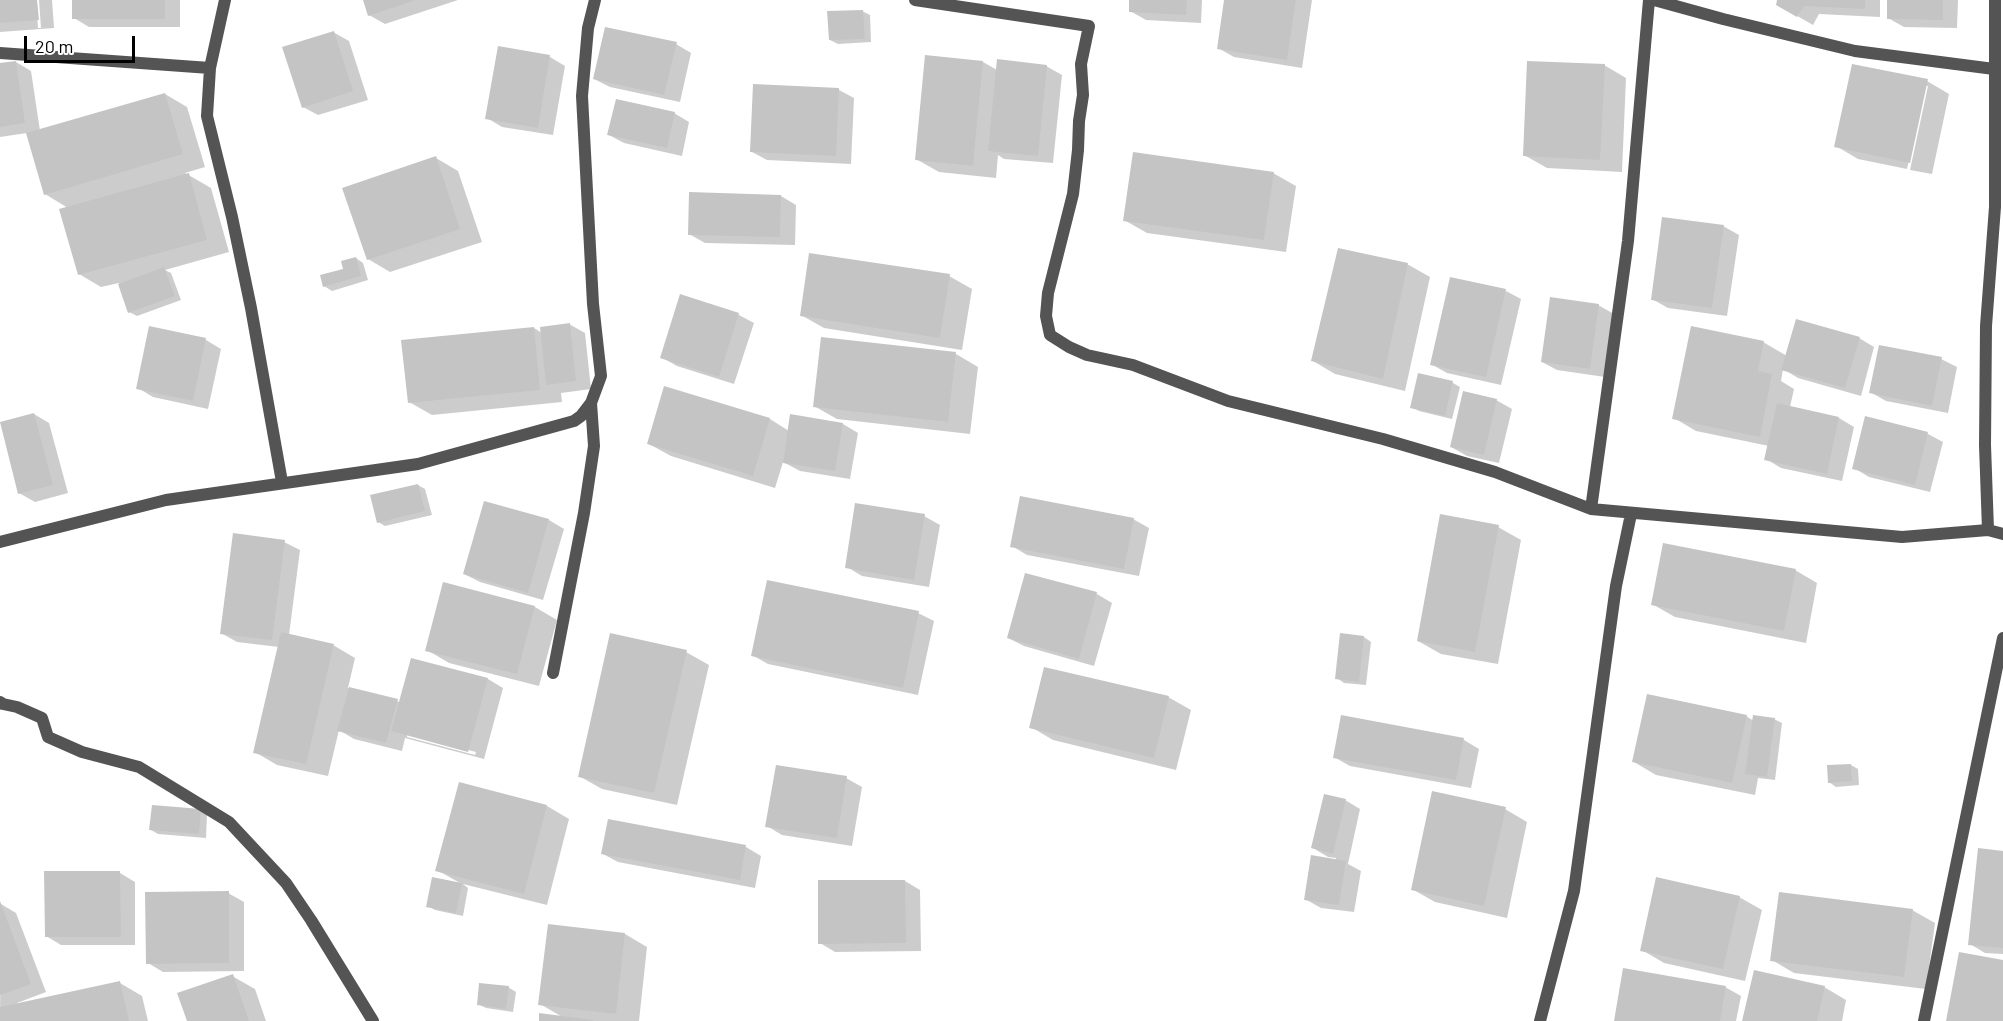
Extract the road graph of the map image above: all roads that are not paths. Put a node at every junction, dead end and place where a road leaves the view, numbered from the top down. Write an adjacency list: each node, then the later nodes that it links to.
1 (225, 0): 8 (street)
2 (595, 0): 10 (street)
3 (915, 0): 12 (street)
4 (1649, 0): 12 (street)
5 (1654, 0): 9 (street)
6 (1995, 0): 9 (street)
7 (0, 53): 8 (street)
8 (210, 68): 11 (street)
9 (1994, 69): 14 (street)
10 (591, 403): 11 (street); 18 (street)
11 (282, 482): 16 (street)
12 (1591, 509): 13 (street)
13 (1631, 514): 14 (street); 21 (street)
14 (1988, 530): 15 (street)
15 (2003, 534)
16 (0, 542)
17 (2003, 638): 22 (street)
18 (553, 673)
19 (0, 702): 20 (street)
20 (373, 1021)
21 (1539, 1021)
22 (1924, 1021)

